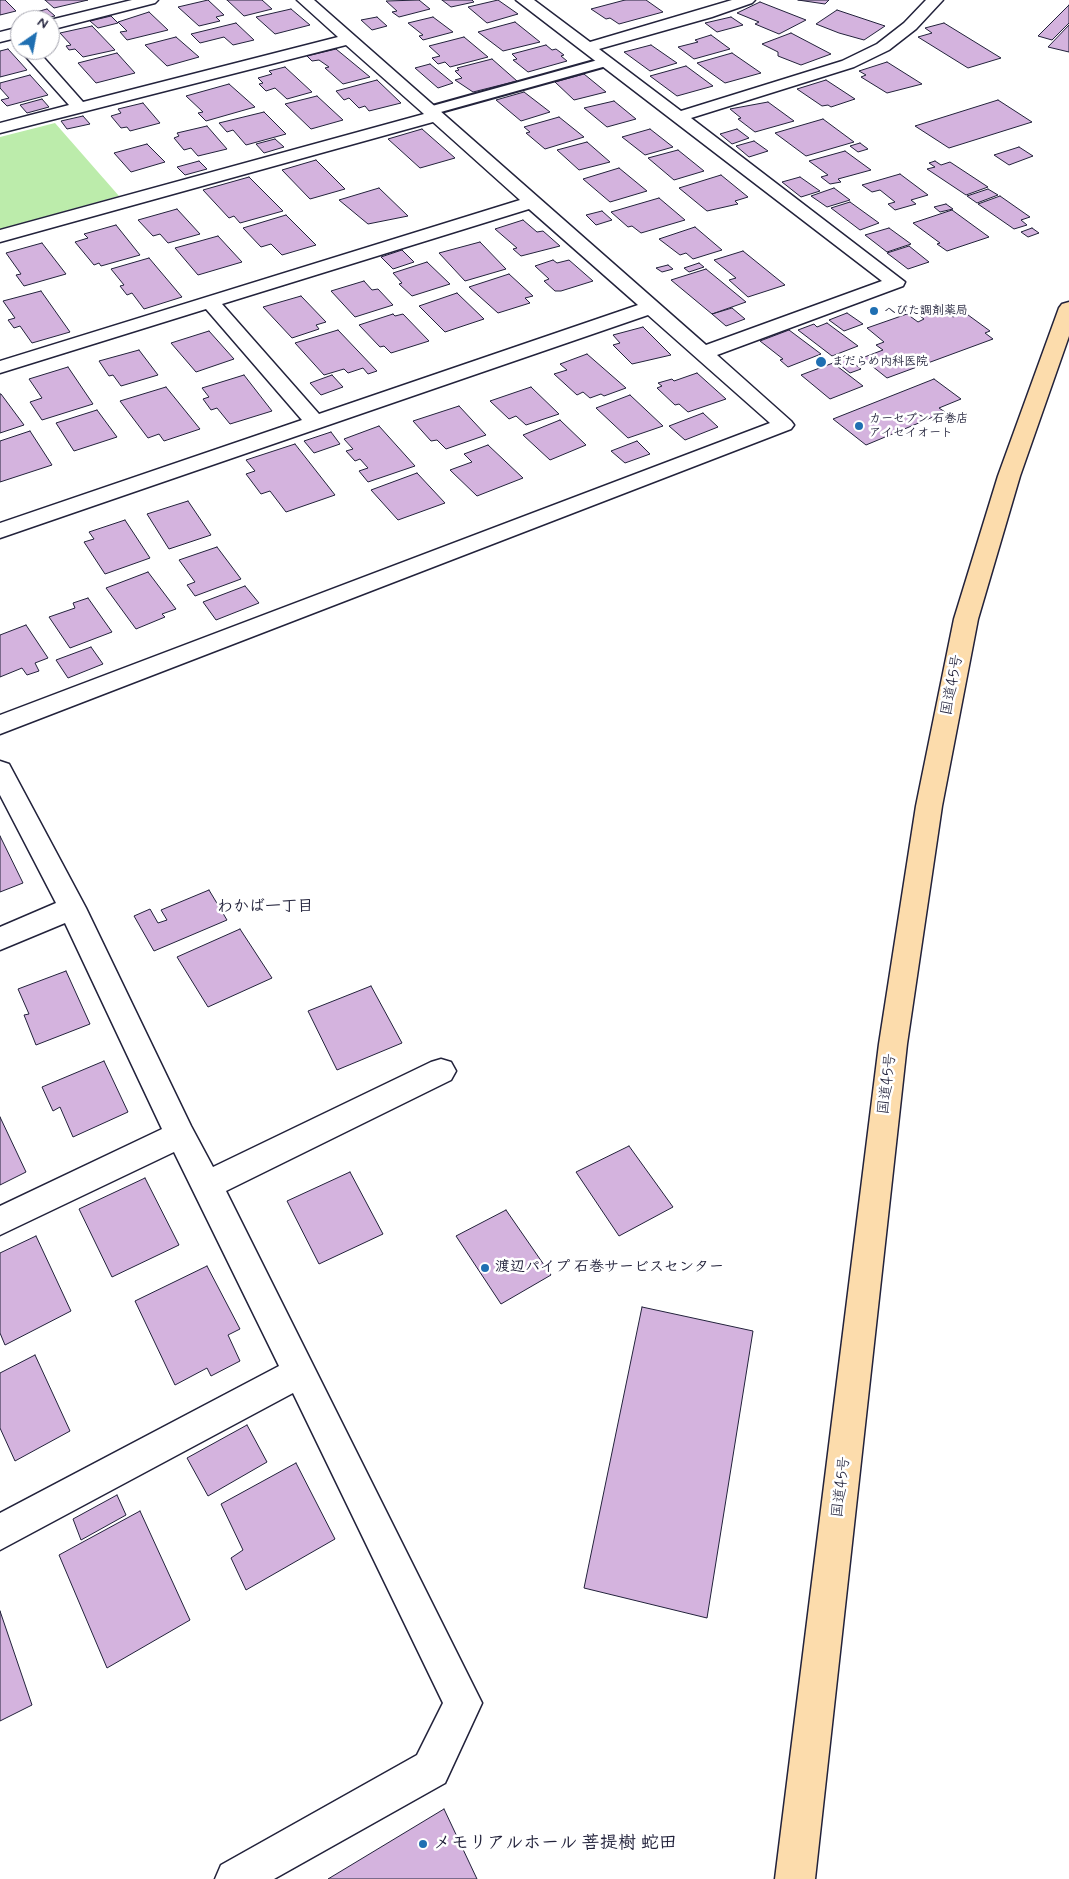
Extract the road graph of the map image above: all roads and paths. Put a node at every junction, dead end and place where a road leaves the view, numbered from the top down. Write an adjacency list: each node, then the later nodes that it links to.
1 (150, 0): 6 (street)
2 (305, 0): 7 (street)
3 (524, 0): 8 (street)
4 (747, 0): 8 (street)
5 (935, 0): 13 (street)
6 (60, 22)
7 (349, 39): 11 (street); 12 (street)
8 (587, 48): 10 (street)
9 (37, 60): 11 (street)
10 (605, 62): 12 (lane); 13 (street)
11 (80, 107): 14 (street)
12 (433, 113): 15 (street); 16 (street)
13 (678, 117): 20 (street)
14 (0, 128)
15 (532, 202): 17 (street); 18 (street)
16 (0, 236)
17 (210, 302): 21 (street); 22 (street)
18 (652, 307): 20 (street); 22 (street)
19 (1069, 308): 35 (highway, 国道45号)
20 (702, 353): 24 (street)
21 (0, 367)
22 (316, 423): 23 (street)
23 (0, 531)
24 (0, 725)
25 (0, 770): 26 (street)
26 (72, 908): 27 (street); 29 (street)
27 (0, 939)
28 (441, 1071): 30 (street)
29 (180, 1135): 30 (street); 31 (street)
30 (207, 1185): 32 (street)
31 (0, 1221)
32 (298, 1373): 33 (street); 34 (street)
33 (0, 1532)
34 (235, 1879)
35 (795, 1879)

